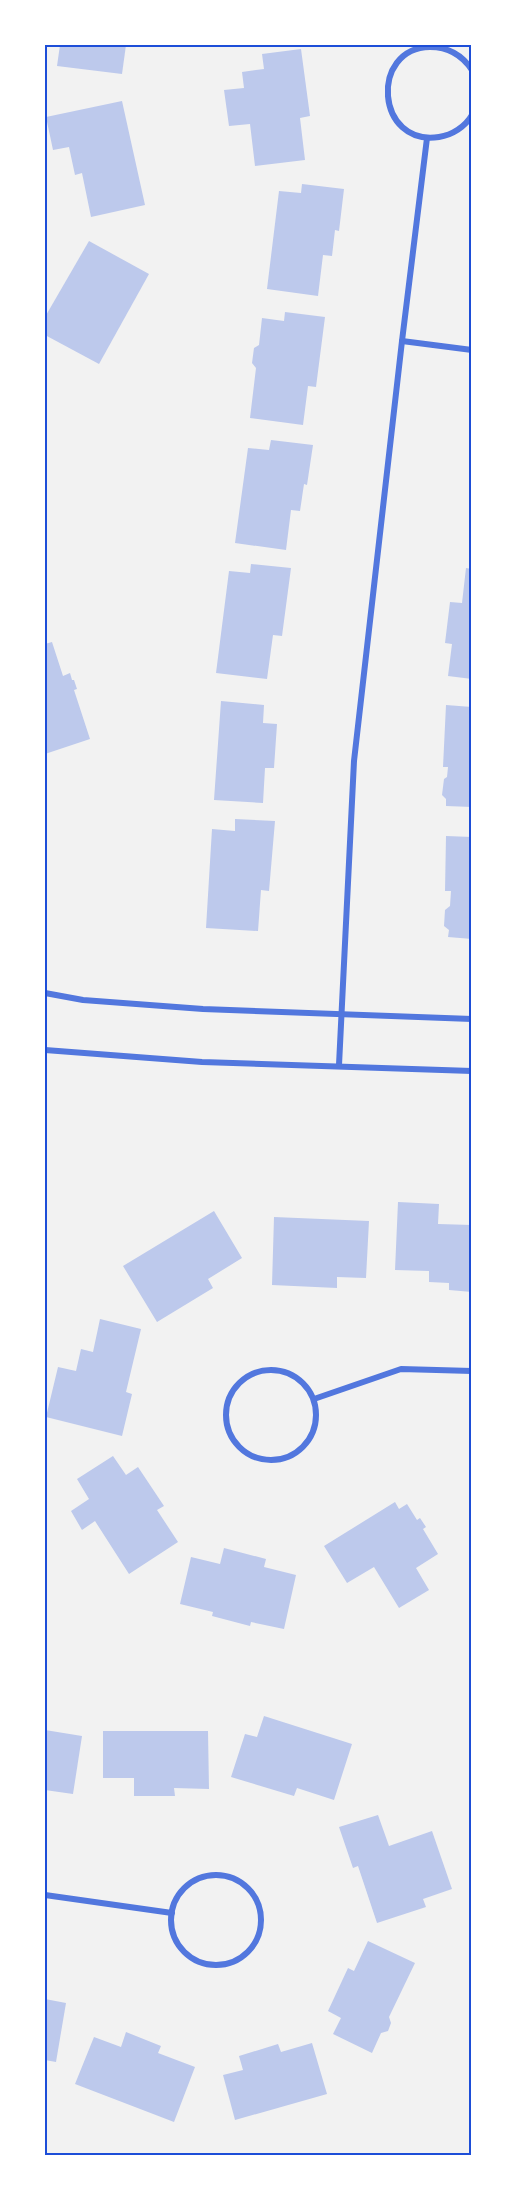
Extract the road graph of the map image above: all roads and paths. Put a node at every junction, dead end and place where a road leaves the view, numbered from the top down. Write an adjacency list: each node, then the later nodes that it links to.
1 (472, 70): 3 (street)
2 (472, 115): 3 (street)
3 (427, 138): 4 (street)
4 (402, 341): 5 (street); 7 (street)
5 (472, 350)
6 (45, 993): 7 (street)
7 (342, 1013): 8 (street); 10 (street)
8 (472, 1019)
9 (45, 1050): 10 (street)
10 (339, 1065): 11 (street)
11 (472, 1071)
12 (472, 1371): 13 (street)
13 (314, 1399): 13 (street)
14 (45, 1895): 15 (street)
15 (172, 1913): 15 (street)

